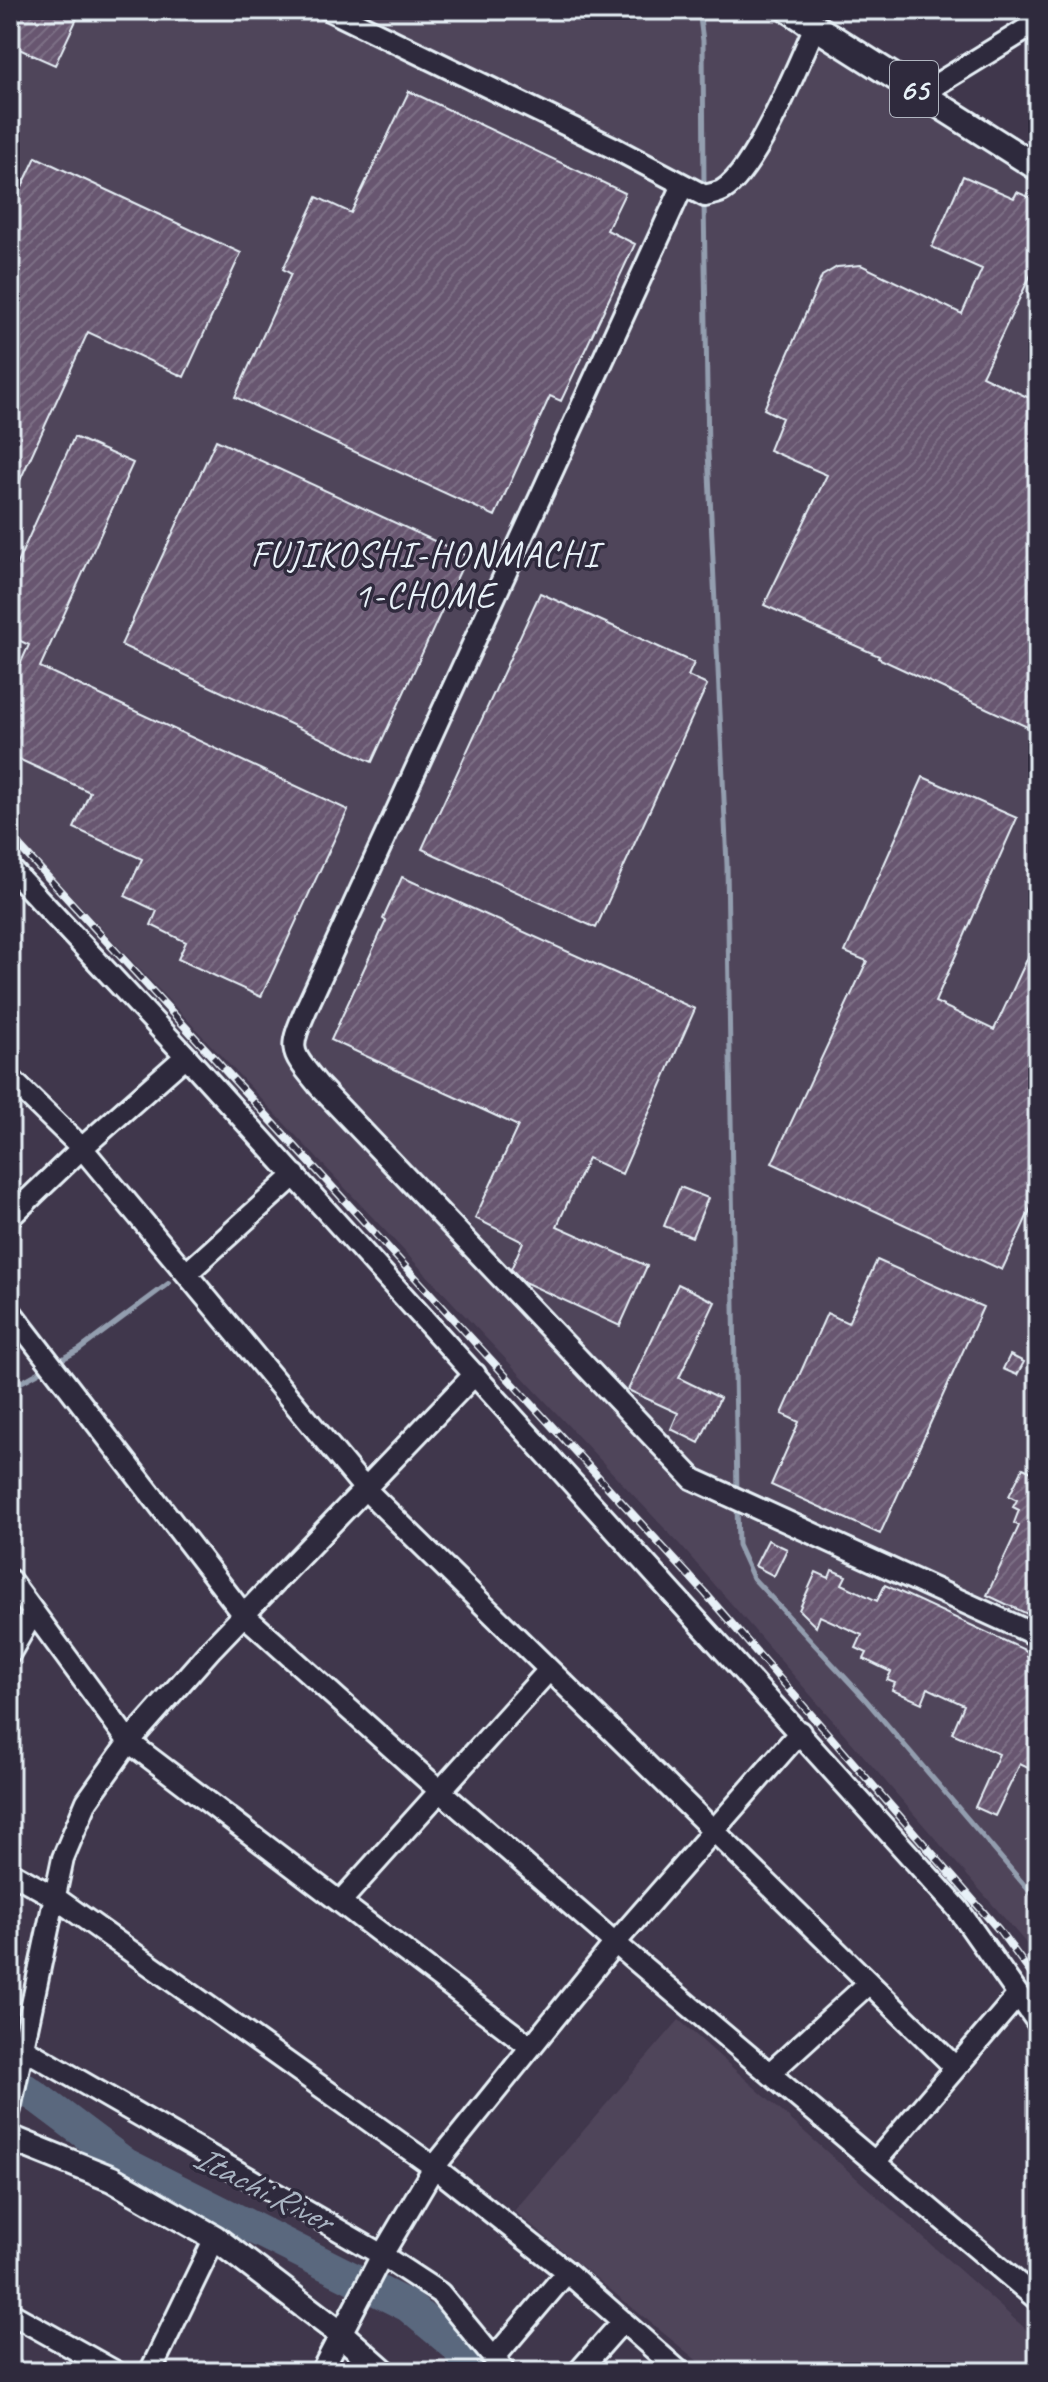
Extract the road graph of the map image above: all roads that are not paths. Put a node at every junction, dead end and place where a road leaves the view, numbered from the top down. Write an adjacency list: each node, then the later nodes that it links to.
1 (329, 10): 6 (street)
2 (803, 16): 4 (main road, 65 / 65); 6 (street)
3 (1038, 22): 4 (street)
4 (921, 94): 5 (main road, 65 / 65)
5 (1034, 159)
6 (683, 185): 21 (street)
7 (10, 868): 8 (street)
8 (17, 887): 9 (street)
9 (186, 1056): 11 (street); 12 (street)
10 (10, 1078): 11 (street)
11 (82, 1148): 13 (street); 14 (street)
12 (295, 1175): 14 (street); 16 (street)
13 (10, 1217)
14 (187, 1273): 17 (street)
15 (10, 1311): 20 (street)
16 (475, 1374): 17 (street); 24 (street)
17 (365, 1489): 20 (street); 23 (street)
18 (10, 1580): 19 (street)
19 (33, 1613): 22 (street); 25 (street)
20 (244, 1615): 25 (street); 26 (street)
21 (1038, 1636)
22 (10, 1653)
23 (549, 1670): 26 (street); 27 (street)
24 (800, 1732): 27 (street); 33 (street)
25 (129, 1742): 29 (street); 30 (street)
26 (439, 1790): 30 (street); 31 (street)
27 (714, 1831): 31 (street); 32 (street)
28 (10, 1872): 29 (street)
29 (53, 1896): 36 (street); 42 (street)
30 (340, 1902): 35 (street)
31 (615, 1943): 35 (street); 38 (street)
32 (869, 1983): 37 (street); 38 (street)
33 (1018, 1995): 34 (street); 37 (street)
34 (1038, 2023)
35 (531, 2047): 42 (street)
36 (18, 2048): 39 (street); 44 (street)
37 (955, 2067): 41 (street)
38 (770, 2073): 41 (street)
39 (10, 2109)
40 (10, 2138): 43 (main road)
41 (875, 2162): 46 (street)
42 (434, 2167): 44 (street); 45 (street)
43 (215, 2238): 49 (main road); 54 (street)
44 (377, 2263): 49 (street); 50 (street)
45 (567, 2272): 48 (street); 50 (street)
46 (1038, 2300)
47 (10, 2313): 52 (street)
48 (623, 2321): 51 (street); 57 (street)
49 (341, 2334): 55 (street); 56 (main road)
50 (499, 2365)
51 (658, 2365): 58 (street)
52 (92, 2366): 53 (street)
53 (116, 2372)
54 (150, 2372)
55 (321, 2372)
56 (384, 2372)
57 (578, 2372)
58 (680, 2372)

